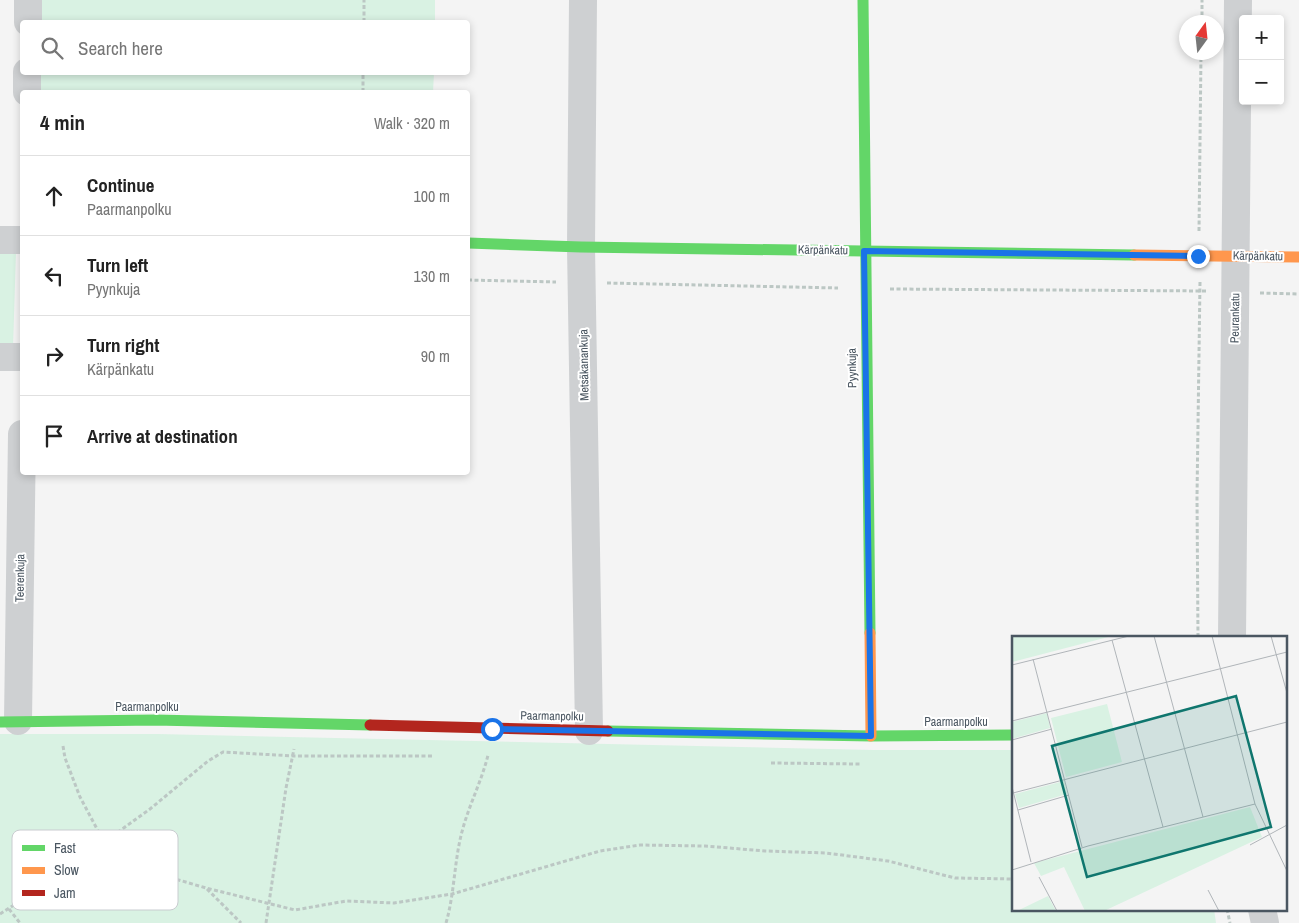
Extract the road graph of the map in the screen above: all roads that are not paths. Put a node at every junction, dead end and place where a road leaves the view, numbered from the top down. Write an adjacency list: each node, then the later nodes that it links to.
1 (28, 0): 5 (street)
2 (583, 0): 11 (street, Metsäkanankuja)
3 (863, 0): 12 (street, Pyynkuja)
4 (1238, 0): 13 (street, Peurankatu)
5 (28, 20)
6 (27, 75): 7 (street)
7 (27, 90)
8 (0, 240): 9 (street)
9 (20, 240)
10 (470, 243): 11 (street, Kärpänkatu)
11 (581, 247): 12 (street, Kärpänkatu); 20 (street, Metsäkanankuja)
12 (864, 251): 13 (street, Kärpänkatu); 22 (street, Pyynkuja)
13 (1236, 256): 14 (street, Kärpänkatu); 18 (street, Peurankatu)
14 (1299, 257)
15 (20, 356): 16 (street)
16 (0, 357)
17 (20, 475): 19 (street, Teerenkuja)
18 (1232, 636)
19 (9, 722): 20 (street, Paarmanpolku)
20 (589, 731): 22 (street, Paarmanpolku)
21 (1012, 735): 22 (street, Paarmanpolku)
22 (871, 736)
23 (1262, 910): 24 (street)
24 (1265, 923)

